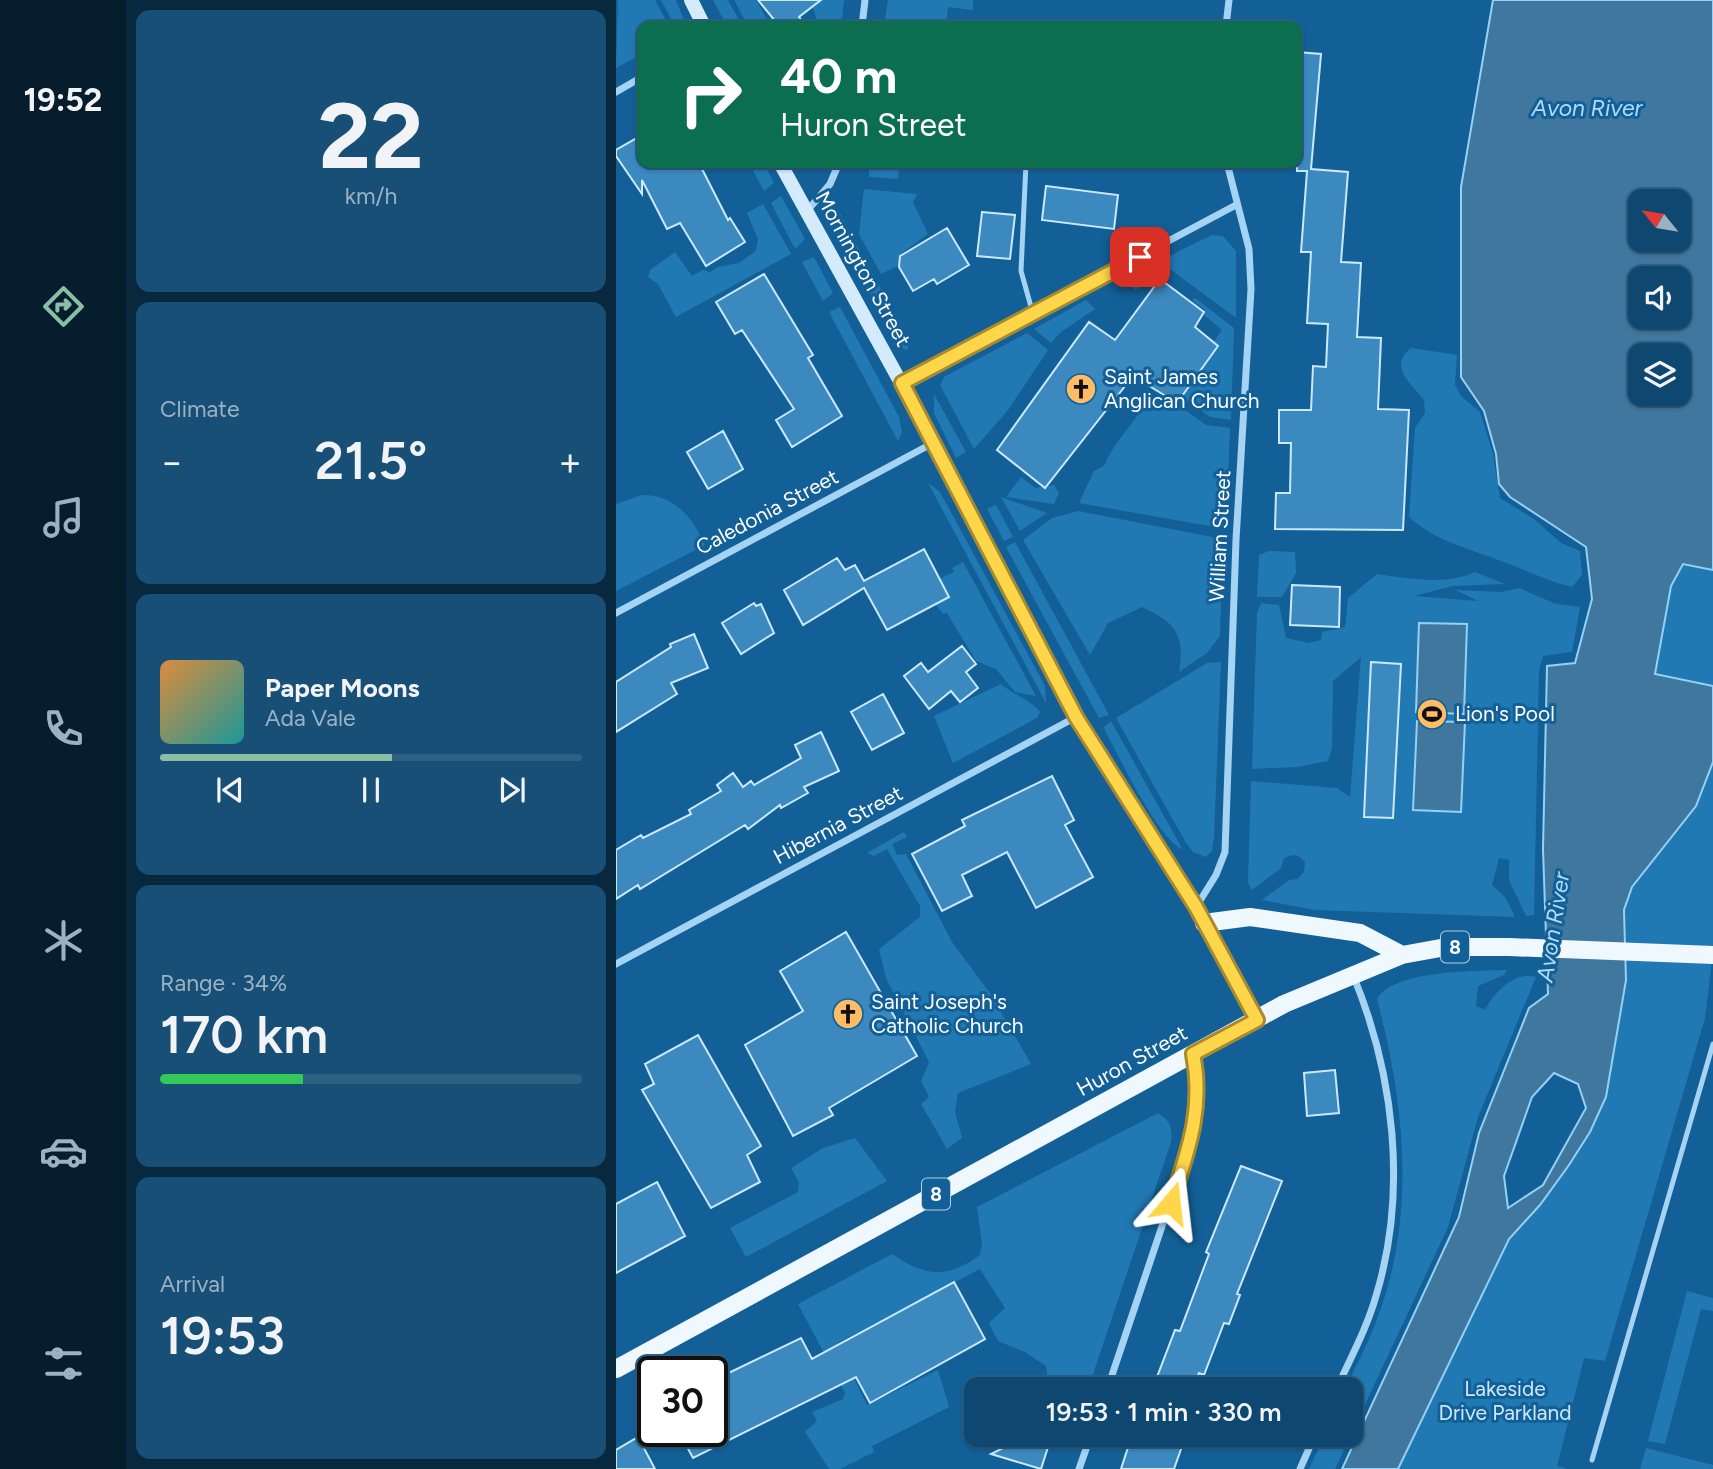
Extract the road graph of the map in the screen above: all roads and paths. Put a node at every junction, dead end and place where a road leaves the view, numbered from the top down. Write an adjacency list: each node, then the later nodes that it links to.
1 (691, 0): 4 (street)
2 (865, 0): 5 (street)
3 (1229, 0): 6 (street)
4 (702, 21)
5 (863, 21)
6 (1227, 21)
7 (637, 81): 8 (street)
8 (616, 92)
9 (783, 168): 14 (street, Mornington Street)
10 (837, 168): 14 (street)
11 (1026, 168): 15 (lane)
12 (1228, 168): 13 (street, William Street)
13 (1236, 205): 15 (street); 20 (street, William Street)
14 (807, 211): 16 (street, Mornington Street)
15 (1033, 314): 16 (street)
16 (902, 383): 17 (street, Mornington Street)
17 (934, 443): 18 (street, Caledonia Street); 19 (street, Mornington Street)
18 (616, 613)
19 (1076, 717): 20 (street, Mornington Street); 23 (street, Hibernia Street)
20 (1200, 915): 21 (main road); 25 (street, Mornington Street)
21 (1402, 955): 22 (main road, Huron Street / 8); 24 (main road, Huron Street / 8)
22 (1713, 955)
23 (616, 964)
24 (1353, 975): 25 (main road, Huron Street / 8); 30 (street)
25 (1257, 1020): 27 (main road, Huron Street / 8)
26 (1713, 1044): 33 (lane)
27 (1193, 1054): 28 (main road, Huron Street / 8); 29 (street)
28 (616, 1368)
29 (1111, 1377)
30 (1342, 1377)
31 (1087, 1447): 34 (street)
32 (1310, 1447): 35 (street)
33 (1592, 1460)
34 (1079, 1469)
35 (1300, 1469)

